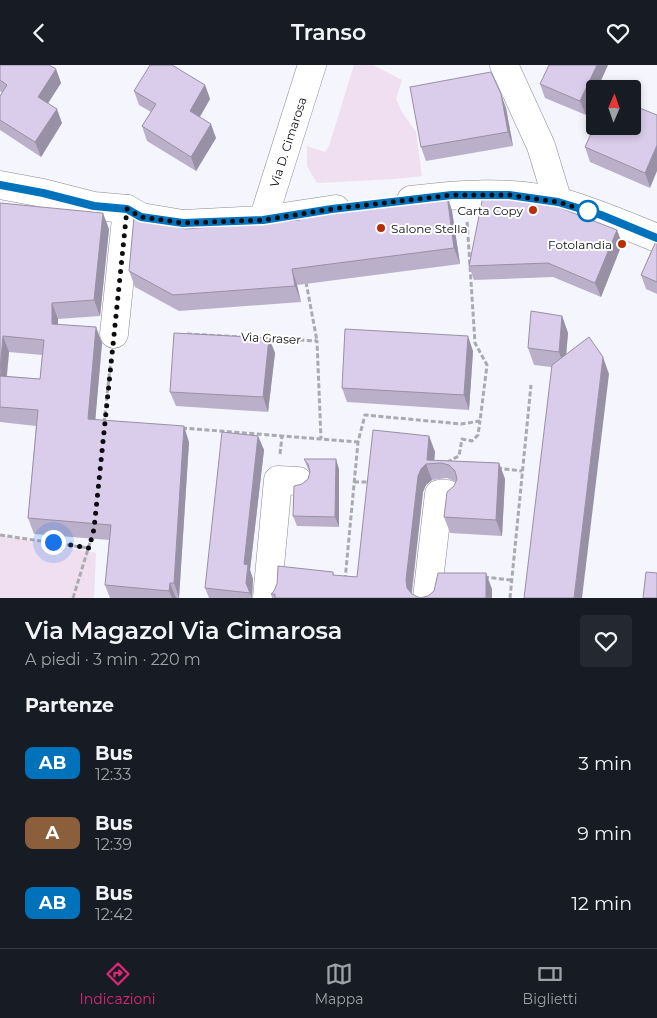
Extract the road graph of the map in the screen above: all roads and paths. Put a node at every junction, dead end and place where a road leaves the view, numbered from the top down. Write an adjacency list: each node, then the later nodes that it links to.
1 (312, 65): 9 (street, Via D. Cimarosa)
2 (504, 65): 5 (street)
3 (0, 185): 8 (street)
4 (466, 195): 5 (street); 6 (street); 16 (path)
5 (558, 202): 10 (street)
6 (388, 203)
7 (360, 206): 9 (street)
8 (127, 209): 9 (street); 12 (street)
9 (263, 220)
10 (657, 238)
11 (304, 273): 14 (path)
12 (114, 334): 17 (path)
13 (186, 334): 14 (path, Via Graser)
14 (317, 341): 19 (path, Via Graser)
15 (531, 385): 22 (path)
16 (480, 421): 20 (path); 26 (path)
17 (104, 426)
18 (177, 428): 19 (path)
19 (321, 439): 20 (path)
20 (358, 443): 25 (path)
21 (495, 468): 22 (path)
22 (522, 471): 31 (path)
23 (298, 481): 34 (street)
24 (375, 482): 25 (path)
25 (354, 483): 32 (path)
26 (443, 494): 35 (street)
27 (94, 529): 29 (path)
28 (0, 535): 29 (path)
29 (89, 548): 33 (path)
30 (475, 577): 31 (path)
31 (511, 580): 36 (path)
32 (344, 588)
33 (73, 598)
34 (267, 598)
35 (427, 598)
36 (510, 598)

